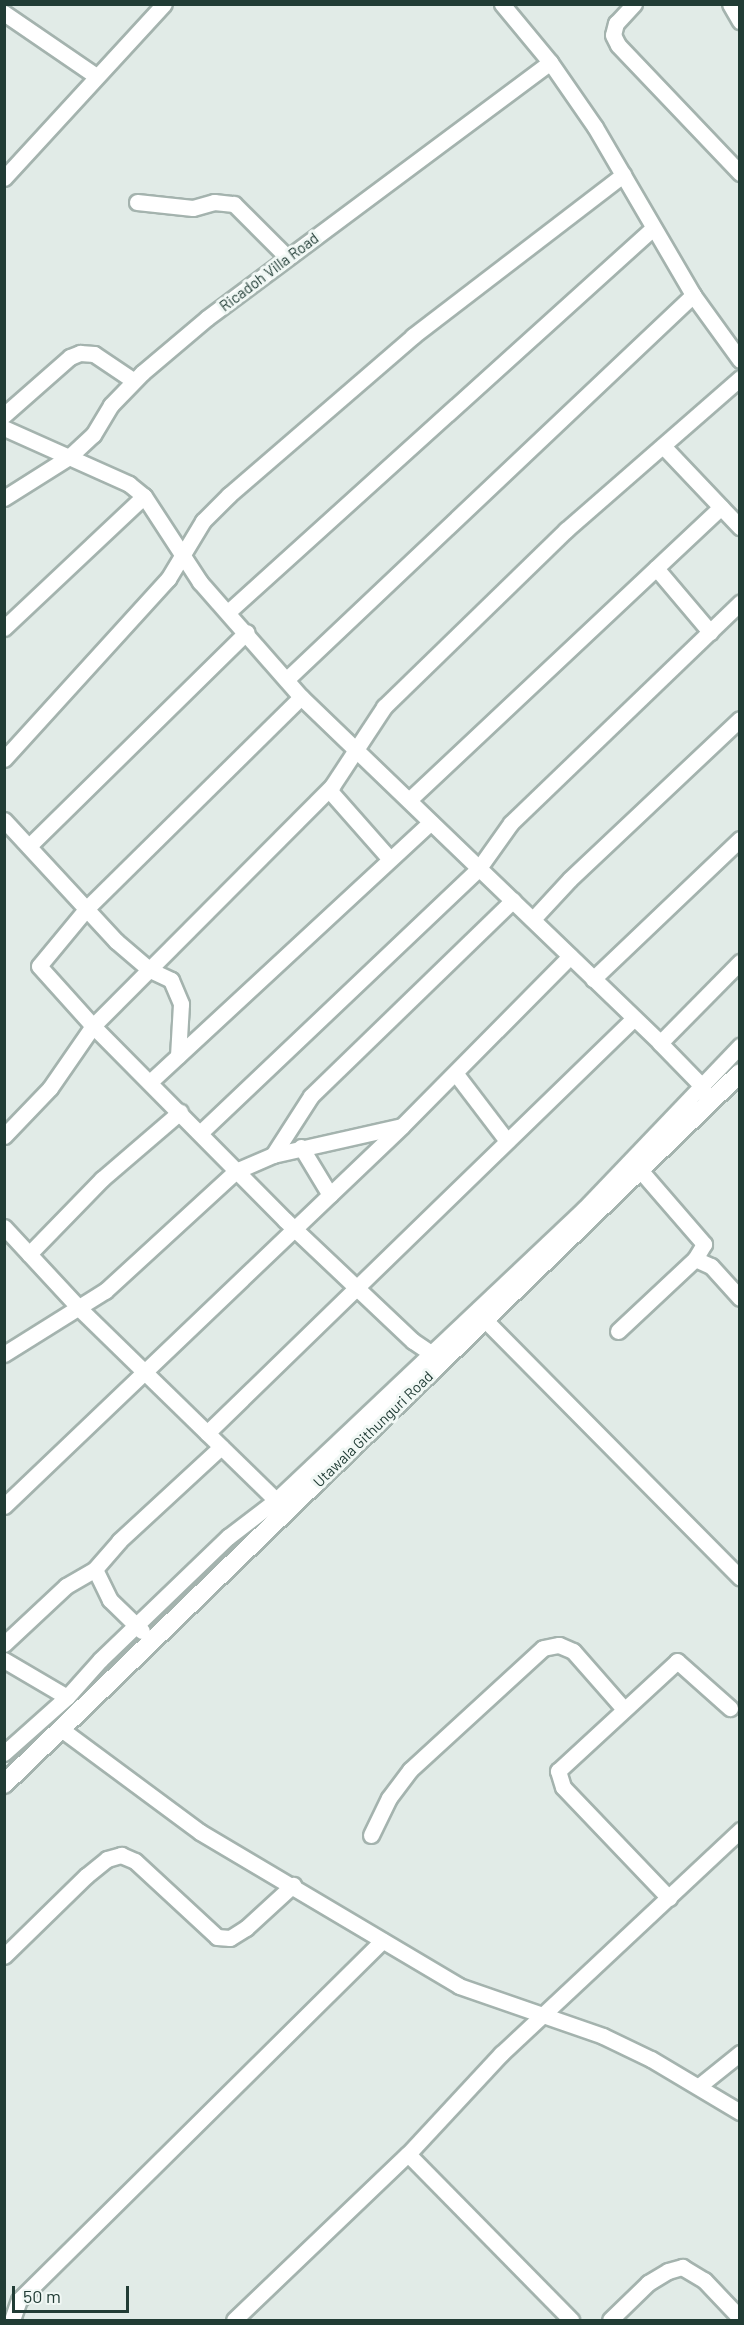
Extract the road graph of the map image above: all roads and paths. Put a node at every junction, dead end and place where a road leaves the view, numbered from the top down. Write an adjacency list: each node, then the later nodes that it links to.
1 (164, 4): 8 (street)
2 (502, 4): 7 (street)
3 (634, 4): 9 (street)
4 (730, 4): 6 (street)
5 (4, 13): 8 (street)
6 (740, 21)
7 (550, 62): 10 (street); 14 (street, Ricadoh Villa Road)
8 (96, 76): 11 (street)
9 (738, 169)
10 (623, 175): 13 (street); 27 (street)
11 (4, 178)
12 (137, 202): 14 (street)
13 (652, 229): 15 (street); 30 (street)
14 (288, 257): 18 (street, Ricadoh Villa Road)
15 (693, 295): 16 (street); 34 (street)
16 (740, 360)
17 (740, 378): 21 (street)
18 (134, 381): 19 (street); 22 (street, Ricadoh Villa Road)
19 (4, 415)
20 (4, 428): 22 (street)
21 (663, 446): 25 (street); 37 (street)
22 (69, 457): 23 (street); 24 (street, Ricadoh Villa Road)
23 (144, 496): 27 (street); 31 (street)
24 (4, 498)
25 (721, 507): 26 (street); 28 (street)
26 (740, 527)
27 (183, 556): 30 (street); 38 (street)
28 (657, 568): 33 (street); 40 (street)
29 (740, 603): 33 (street)
30 (228, 612): 32 (street)
31 (4, 628)
32 (247, 632): 34 (street); 44 (street)
33 (710, 632): 46 (street)
34 (287, 680): 35 (street)
35 (301, 697): 37 (street); 48 (street)
36 (740, 719): 49 (street)
37 (353, 750): 39 (street); 40 (street)
38 (4, 759)
39 (328, 790): 45 (street); 52 (street)
40 (409, 800): 42 (street)
41 (4, 820): 44 (street)
42 (431, 822): 45 (street); 46 (street)
43 (740, 839): 53 (street)
44 (29, 846): 48 (street)
45 (388, 858): 58 (street)
46 (479, 868): 47 (street); 65 (street)
47 (513, 900): 49 (street); 69 (street)
48 (87, 908): 52 (street); 55 (street)
49 (533, 919): 50 (street)
50 (570, 956): 53 (street); 59 (street)
51 (740, 962): 56 (street)
52 (150, 970): 55 (street); 58 (street)
53 (592, 979): 54 (street)
54 (633, 1019): 56 (street); 67 (street)
55 (93, 1026): 61 (street); 66 (street)
56 (660, 1043): 62 (street)
57 (740, 1046): 62 (street)
58 (178, 1056): 61 (street)
59 (456, 1074): 64 (street); 67 (street)
60 (737, 1079): 62 (street, Utawala Githunguri Road)
61 (151, 1082): 63 (street)
62 (705, 1095): 70 (street, Utawala Githunguri Road); 83 (street)
63 (180, 1112): 65 (street); 75 (street)
64 (402, 1126): 68 (street); 72 (street)
65 (200, 1133): 71 (street)
66 (4, 1136)
67 (507, 1141): 77 (street)
68 (301, 1147): 69 (street); 72 (street)
69 (273, 1155): 71 (street)
70 (640, 1170): 76 (street); 80 (street, Utawala Githunguri Road)
71 (236, 1171): 74 (street); 79 (street)
72 (330, 1195): 74 (street)
73 (4, 1227): 75 (street)
74 (295, 1229): 77 (street); 84 (street)
75 (29, 1254): 79 (street)
76 (695, 1259): 78 (street); 81 (street)
77 (357, 1285): 83 (street); 85 (street)
78 (740, 1298)
79 (79, 1308): 82 (street); 84 (street)
80 (486, 1321): 83 (street, Utawala Githunguri Road); 90 (street)
81 (618, 1331)
82 (4, 1354)
83 (436, 1356): 88 (street, Utawala Githunguri Road)
84 (144, 1371): 85 (street); 87 (street)
85 (207, 1433): 86 (street)
86 (221, 1447): 88 (street); 89 (street)
87 (4, 1506)
88 (282, 1506): 91 (street); 92 (street, Utawala Githunguri Road)
89 (95, 1569): 91 (street); 93 (street)
90 (740, 1578)
91 (136, 1626): 92 (street); 95 (street)
92 (154, 1640): 96 (street, Utawala Githunguri Road)
93 (4, 1644)
94 (4, 1660): 97 (street)
95 (84, 1679): 96 (street); 97 (street)
96 (100, 1692): 100 (street, Utawala Githunguri Road)
97 (67, 1697): 101 (street)
98 (623, 1708): 99 (street); 104 (street); 106 (street)
99 (730, 1708)
100 (61, 1729): 102 (street, Utawala Githunguri Road); 105 (street)
101 (4, 1753)
102 (4, 1784)
103 (740, 1830): 106 (street)
104 (371, 1835)
105 (293, 1886): 107 (street); 108 (street)
106 (669, 1898): 109 (street)
107 (382, 1941): 109 (street); 115 (street)
108 (4, 1956)
109 (542, 2014): 111 (street); 113 (street)
110 (740, 2053): 111 (street)
111 (699, 2086): 112 (street)
112 (740, 2112)
113 (408, 2154): 116 (street); 117 (street)
114 (740, 2318): 118 (street)
115 (12, 2320)
116 (234, 2320)
117 (571, 2320)
118 (610, 2320)

